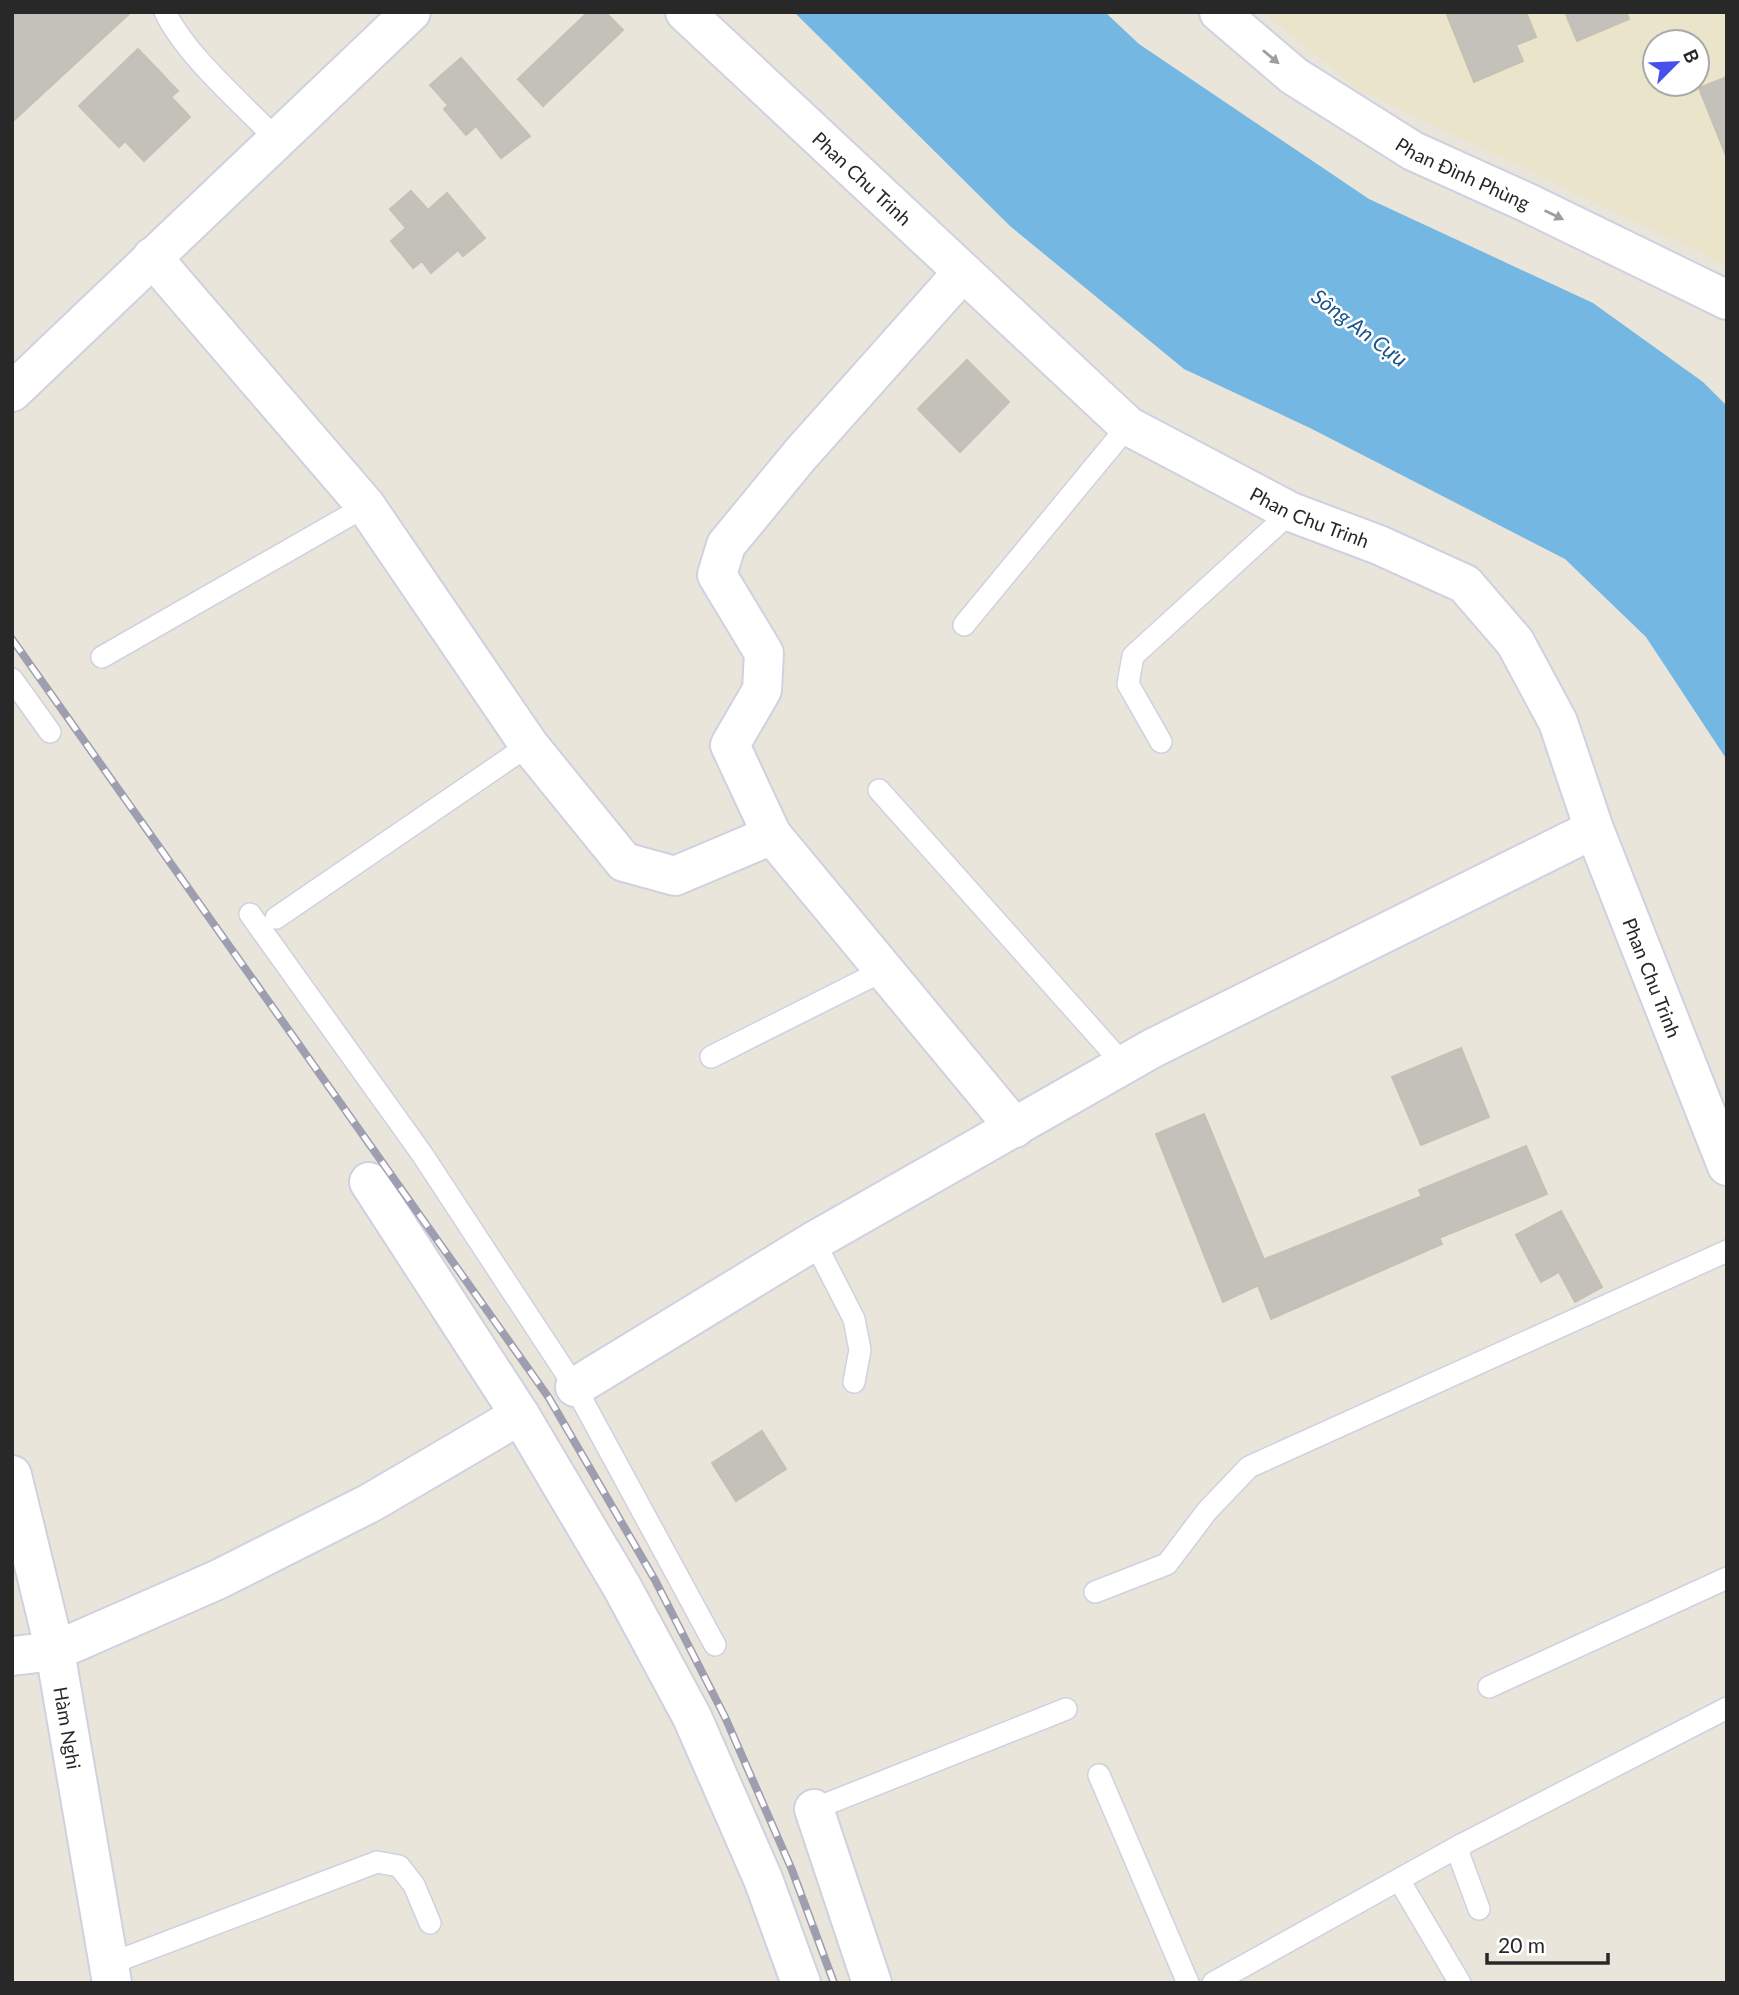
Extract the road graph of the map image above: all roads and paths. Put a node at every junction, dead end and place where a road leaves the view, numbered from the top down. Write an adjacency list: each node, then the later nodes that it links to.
1 (165, 12): 5 (lane)
2 (411, 12): 5 (street)
3 (685, 12): 7 (street, Phan Chu Trinh)
4 (1219, 12): 8 (street, Phan Đình Phùng, one-way to 8)
5 (277, 140): 6 (street)
6 (152, 257): 9 (street); 11 (street)
7 (963, 272): 10 (street, Phan Chu Trinh); 21 (street)
8 (1727, 300)
9 (12, 392)
10 (1128, 426): 12 (street, Phan Chu Trinh); 13 (lane)
11 (366, 506): 14 (lane); 18 (street)
12 (1291, 512): 17 (lane); 20 (street, Phan Chu Trinh)
13 (964, 625)
14 (102, 657)
15 (12, 678): 16 (lane)
16 (50, 732)
17 (1161, 741)
18 (530, 745): 21 (street); 23 (lane)
19 (879, 790): 26 (lane)
20 (1594, 829): 26 (street); 28 (street, Phan Chu Trinh)
21 (772, 835): 24 (street)
22 (250, 914): 33 (lane)
23 (276, 918)
24 (884, 970): 25 (lane); 27 (street)
25 (711, 1057)
26 (1125, 1065): 27 (street)
27 (1015, 1128): 30 (street)
28 (1727, 1166)
29 (369, 1182): 34 (street)
30 (814, 1241): 32 (lane); 33 (street)
31 (1727, 1251): 37 (lane)
32 (853, 1382)
33 (575, 1387): 38 (lane)
34 (520, 1415): 39 (street); 51 (street)
35 (12, 1475): 39 (street, Hàm Nghi)
36 (1727, 1578): 41 (lane)
37 (1095, 1592)
38 (715, 1645)
39 (55, 1651): 40 (street); 50 (street, Hàm Nghi)
40 (12, 1656)
41 (1489, 1687)
42 (1727, 1708): 46 (lane)
43 (1066, 1709): 45 (lane)
44 (1099, 1775): 53 (lane)
45 (814, 1809): 52 (street)
46 (1461, 1845): 47 (lane); 48 (lane)
47 (1399, 1880): 54 (lane); 55 (lane)
48 (1479, 1909)
49 (430, 1923): 50 (lane)
50 (109, 1974)
51 (801, 1983)
52 (872, 1983)
53 (1188, 1983)
54 (1213, 1983)
55 (1460, 1983)

